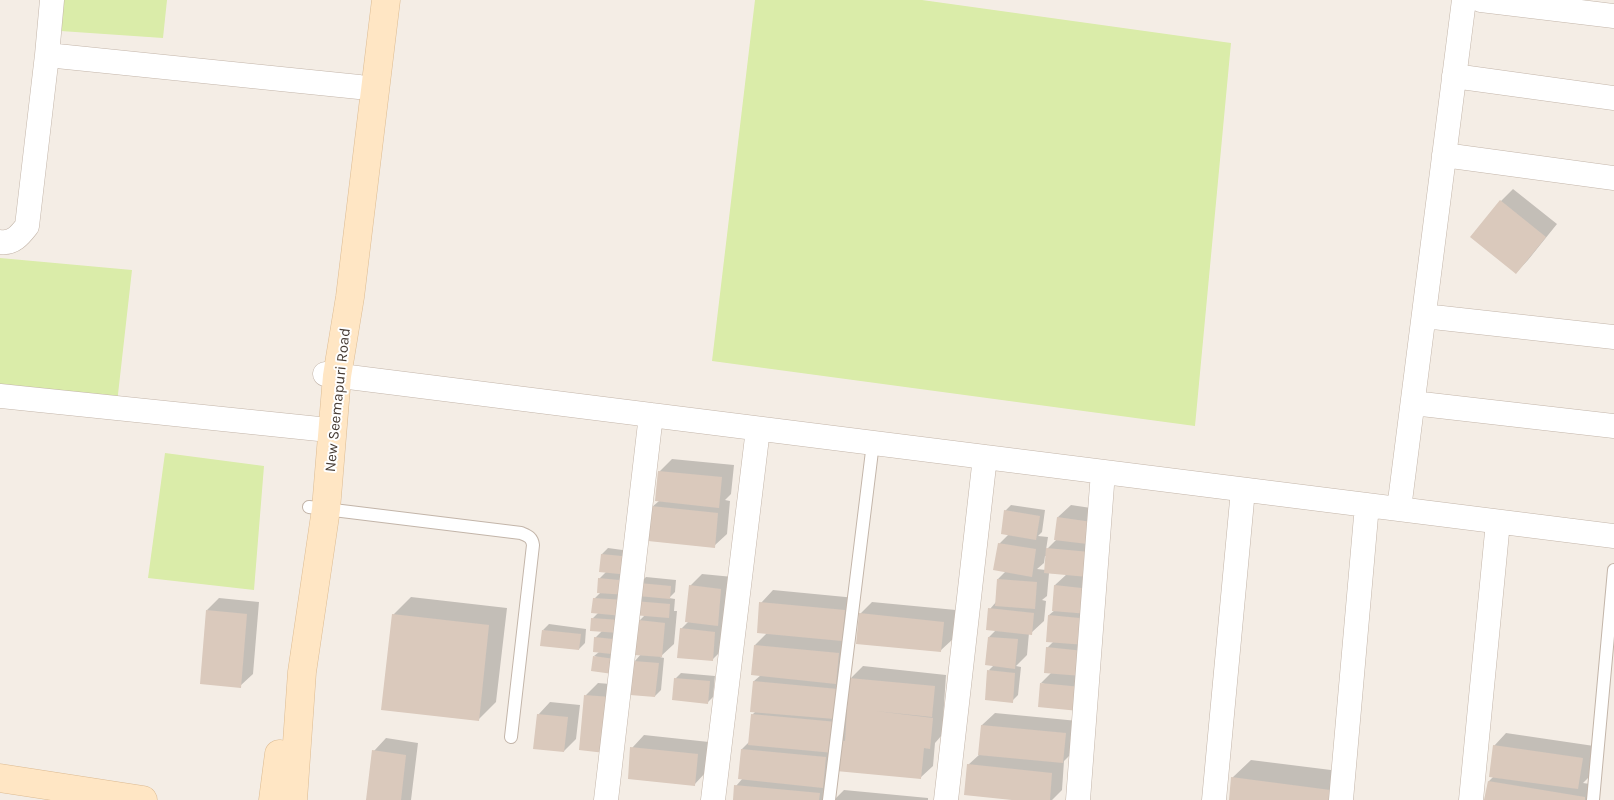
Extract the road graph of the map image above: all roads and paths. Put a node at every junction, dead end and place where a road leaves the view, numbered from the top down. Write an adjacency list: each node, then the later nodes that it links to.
1 (52, 0): 7 (street)
2 (369, 0): 9 (main road, New Seemapuri Road)
3 (386, 0): 16 (main road, New Seemapuri Road)
4 (1464, 0): 8 (street)
5 (1481, 0): 6 (street)
6 (1614, 16)
7 (48, 55): 9 (street); 13 (street)
8 (1454, 76): 10 (street); 11 (street)
9 (359, 87): 16 (main road, New Seemapuri Road)
10 (1614, 98)
11 (1444, 155): 12 (street); 14 (street)
12 (1614, 178)
13 (0, 242)
14 (1424, 316): 15 (street); 18 (street)
15 (1614, 337)
16 (331, 375): 19 (street); 21 (main road, New Seemapuri Road); 28 (main road, New Seemapuri Road)
17 (0, 396): 21 (street)
18 (1413, 403): 20 (street); 29 (street)
19 (651, 416): 22 (street); 38 (street)
20 (1614, 426)
21 (319, 429): 28 (main road, New Seemapuri Road)
22 (758, 429): 23 (street); 39 (street)
23 (872, 443): 24 (street); 40 (lane)
24 (985, 457): 25 (street); 41 (street)
25 (1103, 472): 26 (street); 42 (street)
26 (1243, 490): 27 (street); 43 (street)
27 (1367, 506): 29 (street); 44 (street)
28 (318, 508): 33 (lane); 36 (main road, New Seemapuri Road); 37 (main road, New Seemapuri Road)
29 (1399, 509): 30 (street)
30 (1498, 522): 31 (street); 45 (street)
31 (1614, 536)
32 (1614, 570): 46 (lane)
33 (511, 736)
34 (0, 778): 35 (main road)
35 (143, 800)
36 (273, 800)
37 (293, 800)
38 (606, 800)
39 (713, 800)
40 (829, 800)
41 (946, 800)
42 (1078, 800)
43 (1214, 800)
44 (1341, 800)
45 (1471, 800)
46 (1593, 800)

